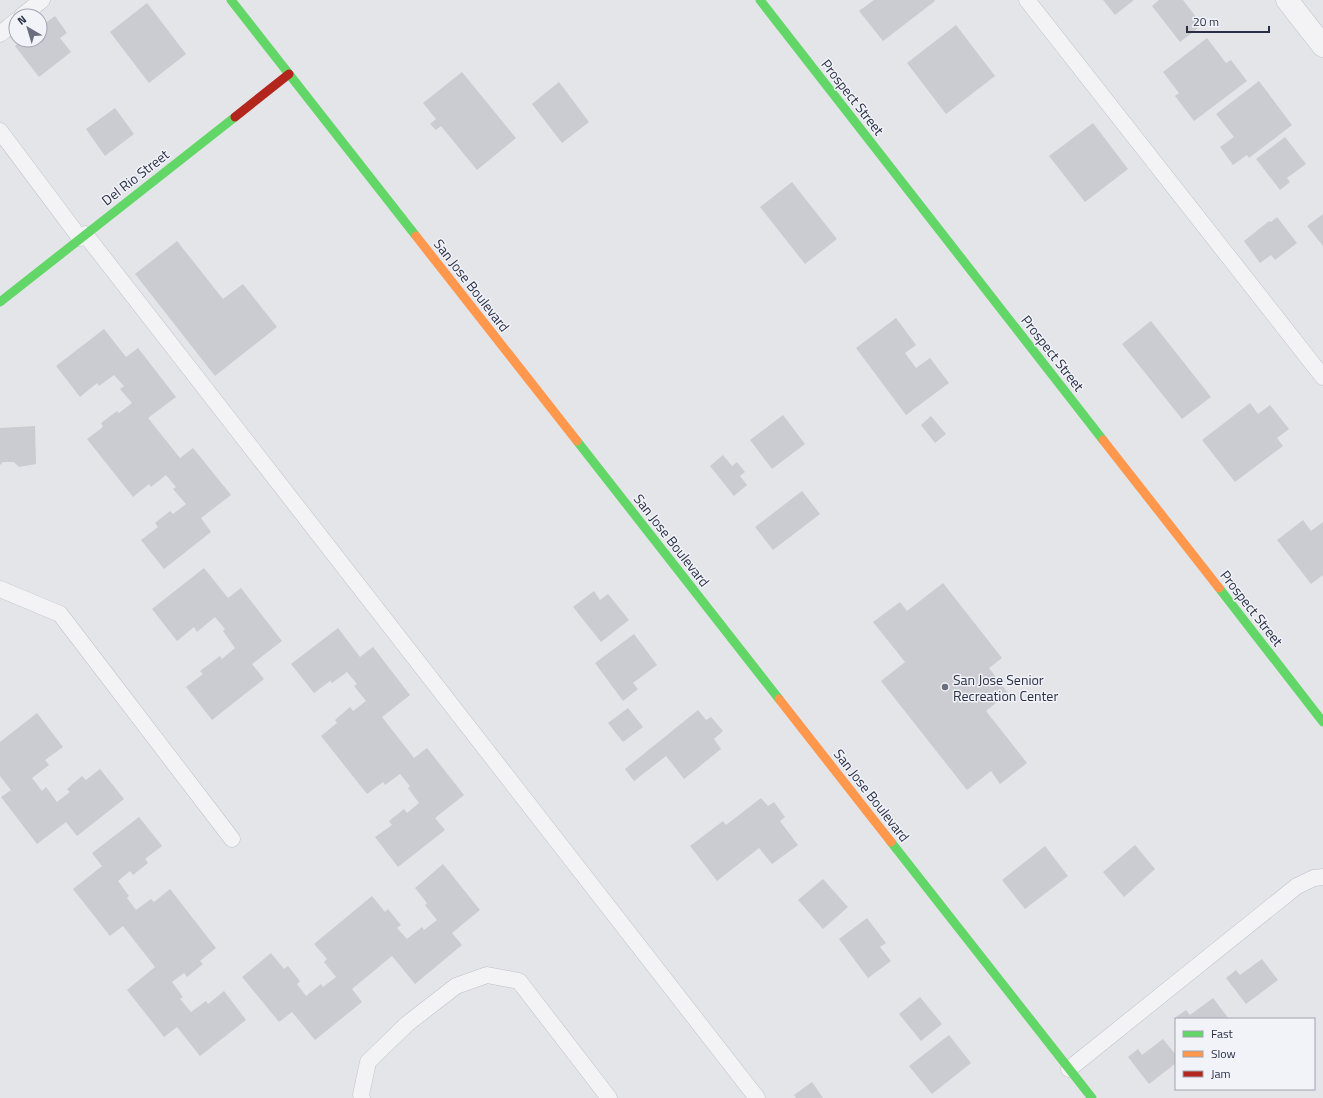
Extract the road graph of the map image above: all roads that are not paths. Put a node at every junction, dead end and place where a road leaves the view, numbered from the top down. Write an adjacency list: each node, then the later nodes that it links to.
1 (42, 0): 6 (lane)
2 (231, 0): 10 (street, San Jose Boulevard)
3 (760, 0): 16 (street, Prospect Street)
4 (1027, 0): 14 (lane)
5 (1287, 0): 9 (street)
6 (32, 8)
7 (8, 28): 8 (lane)
8 (0, 34)
9 (1323, 46)
10 (289, 74): 12 (street, Del Rio Street); 19 (street, San Jose Boulevard)
11 (0, 131): 12 (lane)
12 (83, 236): 13 (street, Del Rio Street); 22 (lane)
13 (0, 302)
14 (1323, 377)
15 (0, 589): 17 (lane)
16 (1323, 722)
17 (232, 839)
18 (1323, 877): 19 (lane)
19 (1069, 1068): 23 (street, San Jose Boulevard)
20 (362, 1098): 21 (lane)
21 (609, 1098)
22 (757, 1098)
23 (1092, 1098)

